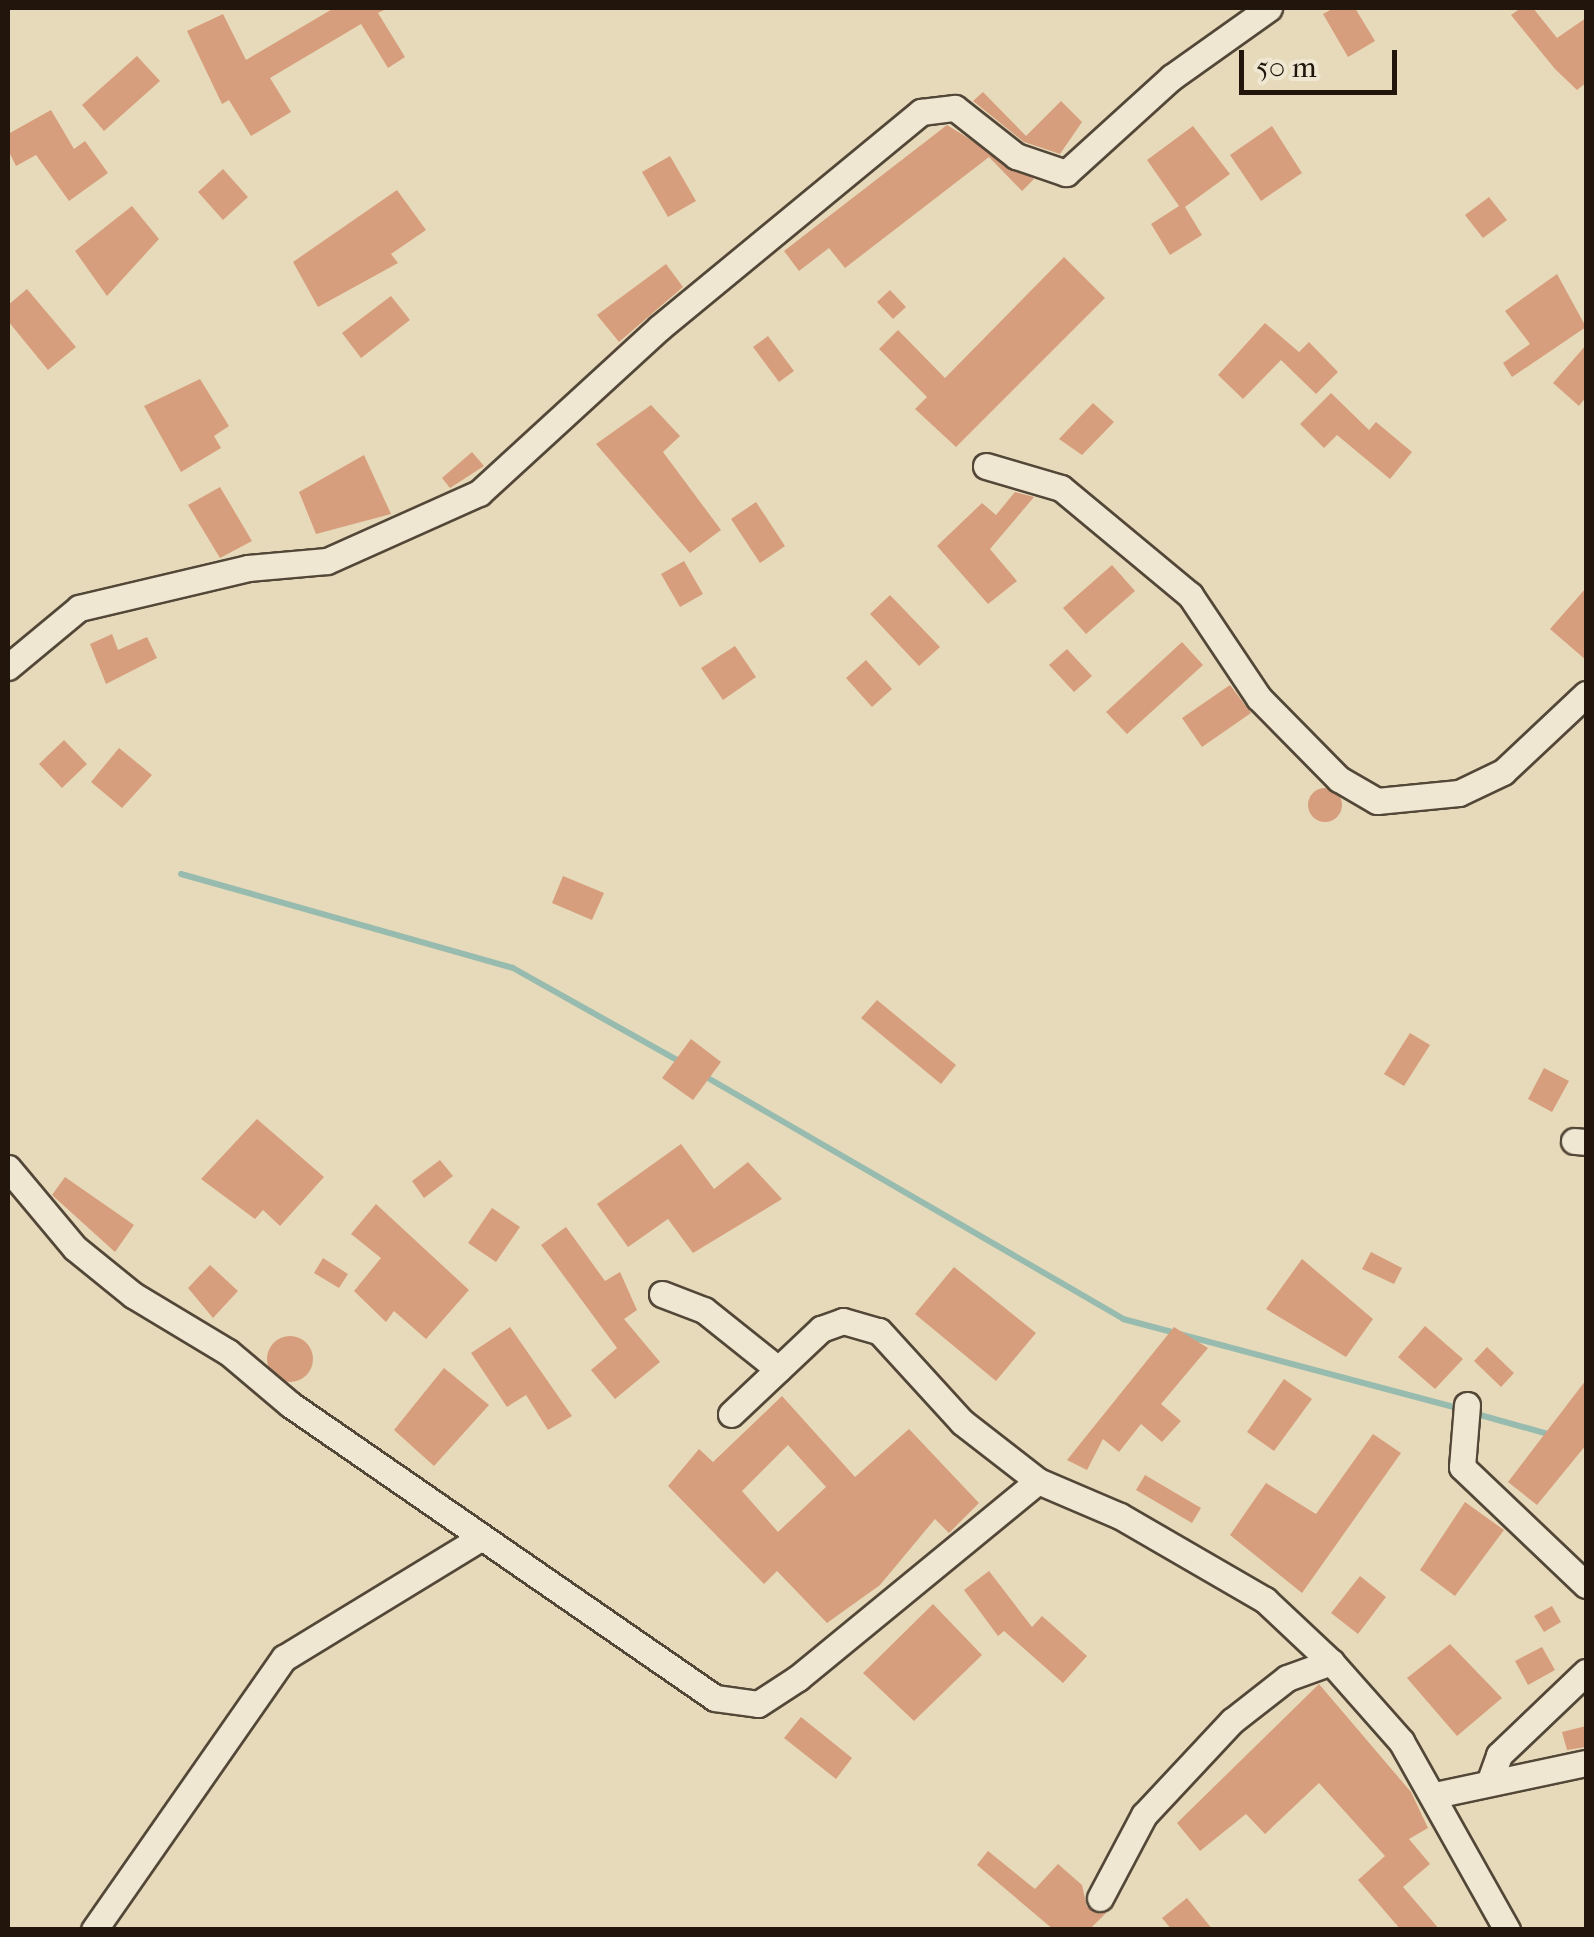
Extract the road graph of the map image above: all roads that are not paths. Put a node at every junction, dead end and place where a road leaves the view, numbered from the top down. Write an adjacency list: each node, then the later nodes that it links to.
1 (1268, 8): 3 (street)
2 (986, 466): 4 (street)
3 (8, 667)
4 (1586, 694)
5 (8, 1168): 11 (street)
6 (662, 1294): 7 (street)
7 (778, 1369): 9 (street); 10 (street)
8 (1467, 1405): 12 (street)
9 (731, 1414)
10 (1038, 1481): 11 (street); 13 (street)
11 (480, 1538): 19 (street)
12 (1586, 1585)
13 (1331, 1662): 17 (street); 18 (street)
14 (1586, 1672): 16 (street)
15 (1586, 1763): 16 (street)
16 (1489, 1783): 17 (street)
17 (1435, 1794): 20 (street)
18 (1100, 1898)
19 (94, 1930)
20 (1507, 1930)

